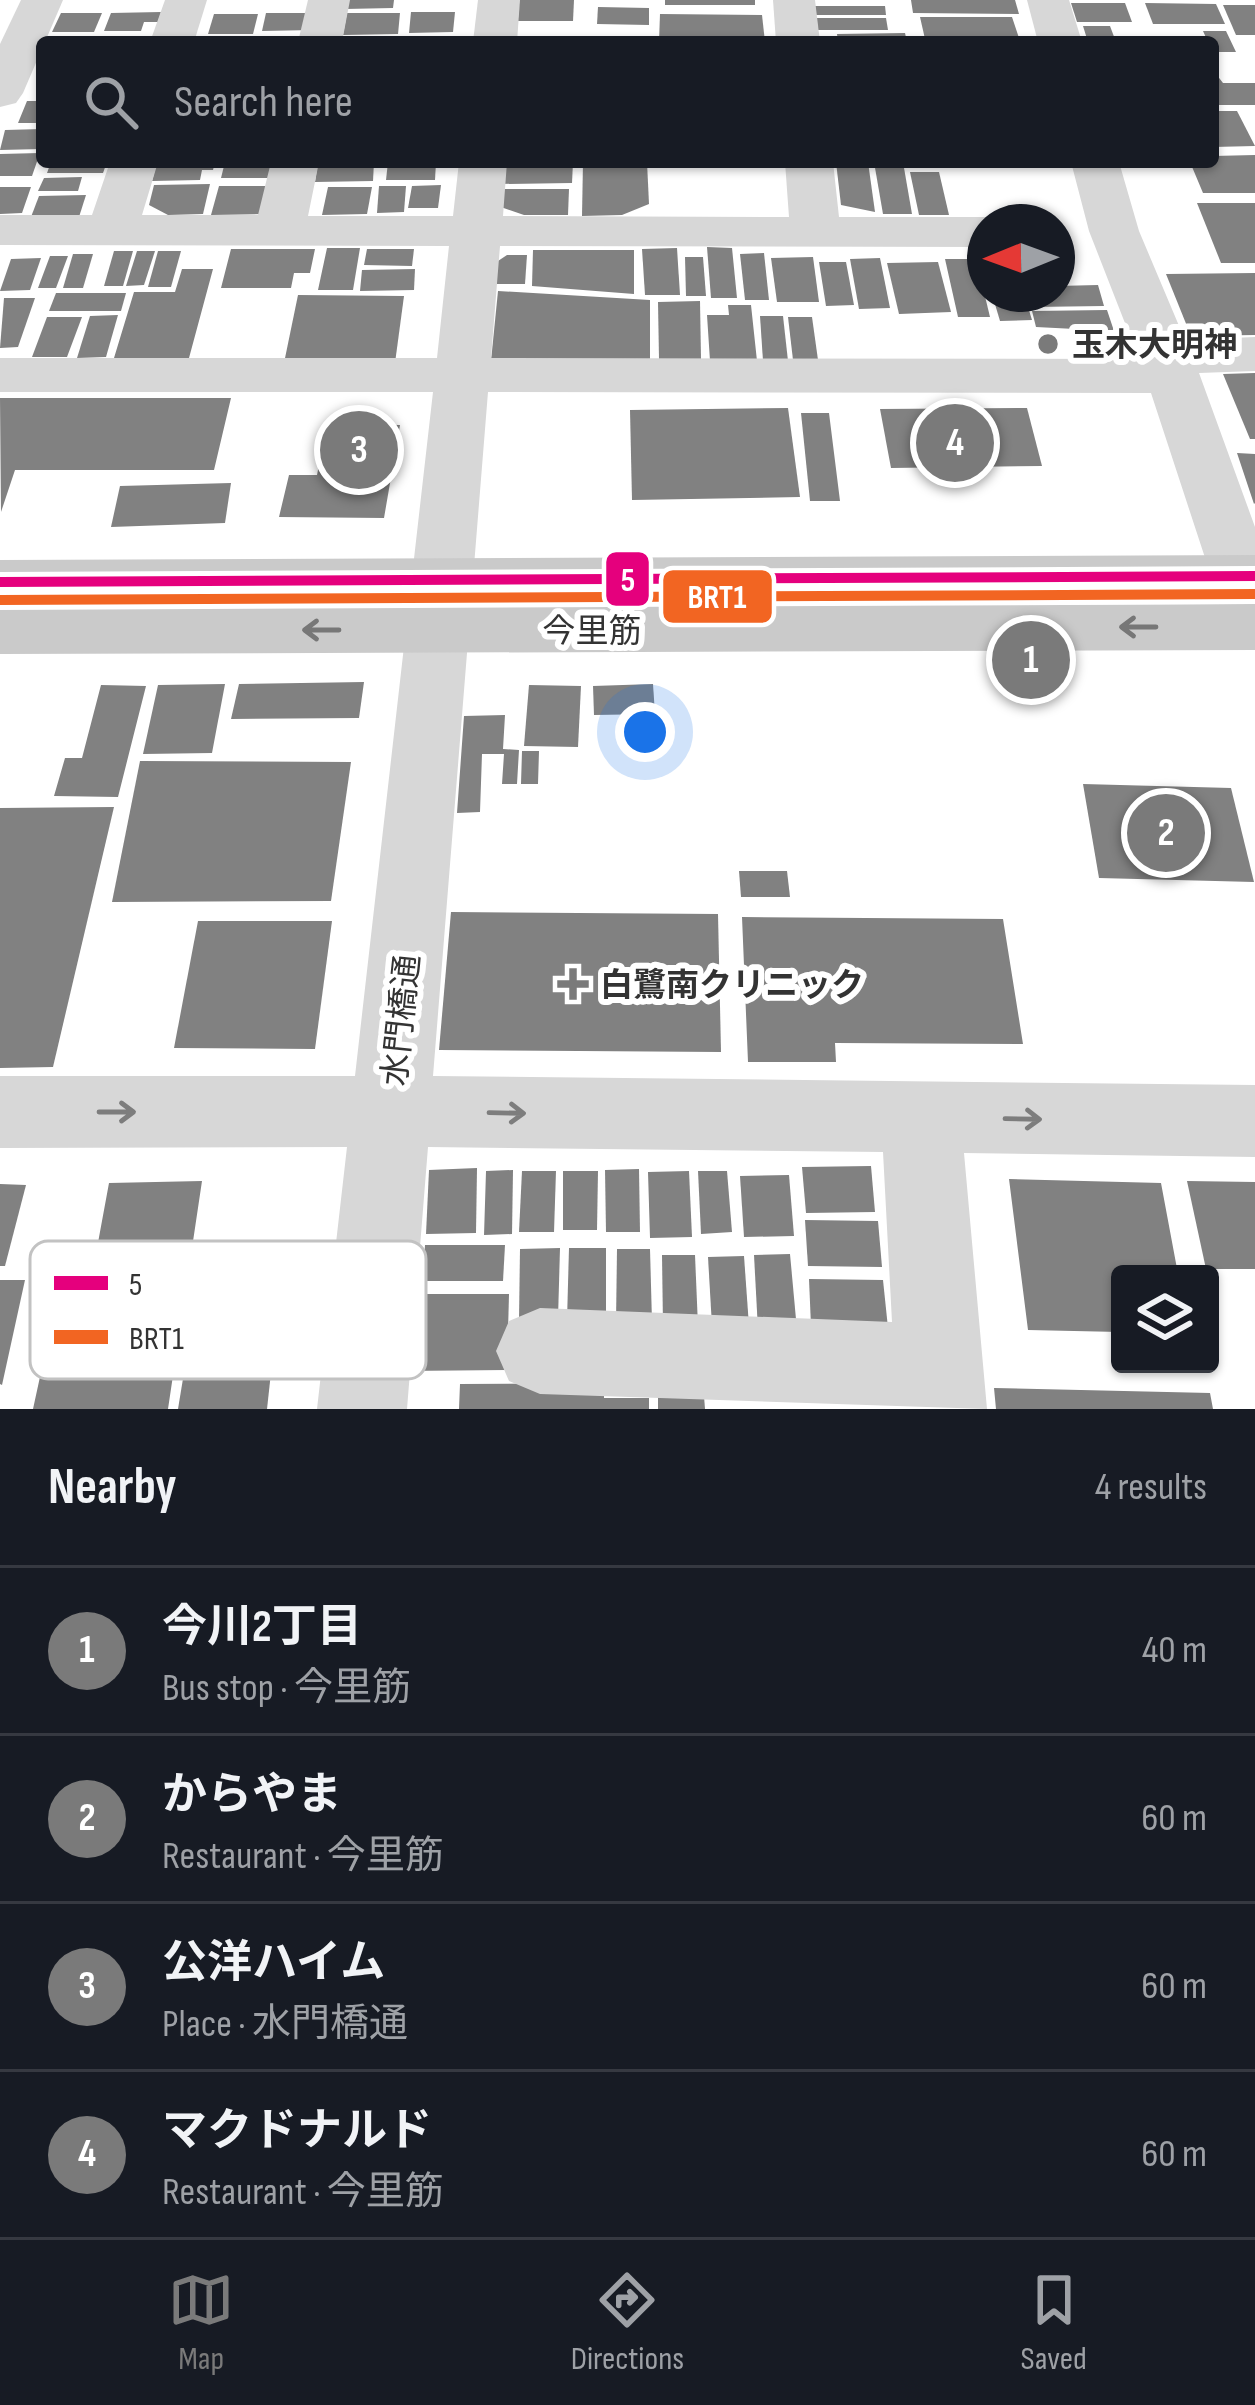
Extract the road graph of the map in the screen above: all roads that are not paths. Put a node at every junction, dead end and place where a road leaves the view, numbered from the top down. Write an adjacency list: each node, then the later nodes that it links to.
1 (42, 0): 12 (street)
2 (186, 0): 7 (street)
3 (329, 0): 8 (street)
4 (499, 0): 9 (street)
5 (794, 0): 10 (street)
6 (1048, 0): 11 (street)
7 (174, 36)
8 (321, 36)
9 (496, 36)
10 (797, 36)
11 (1058, 36)
12 (0, 93): 13 (street)
13 (36, 93)
14 (132, 168): 20 (street)
15 (294, 168): 22 (street)
16 (482, 168): 21 (street, 水門橋通)
17 (809, 168): 23 (street)
18 (1094, 168): 26 (street)
19 (0, 230): 20 (street)
20 (112, 230): 22 (street)
21 (477, 230): 22 (street); 23 (street); 28 (street, 水門橋通)
22 (280, 231)
23 (815, 232): 24 (street)
24 (967, 232)
25 (1255, 354): 26 (street)
26 (1169, 366): 28 (street); 30 (street)
27 (0, 375): 28 (street)
28 (463, 376): 31 (street, 水門橋通)
29 (0, 582): 31 (main road, 今里筋)
30 (1251, 593): 31 (main road, 今里筋)
31 (440, 605): 32 (main road, 今里筋, one-way to 32); 34 (street, 水門橋通)
32 (0, 631)
33 (0, 1112): 34 (street, one-way to 34)
34 (391, 1112): 35 (street, one-way to 35); 37 (street, 水門橋通)
35 (921, 1118): 36 (street, one-way to 36); 40 (street)
36 (1255, 1121)
37 (378, 1241)
38 (541, 1351): 40 (street)
39 (365, 1379): 41 (street, 水門橋通)
40 (941, 1388)
41 (362, 1409)

